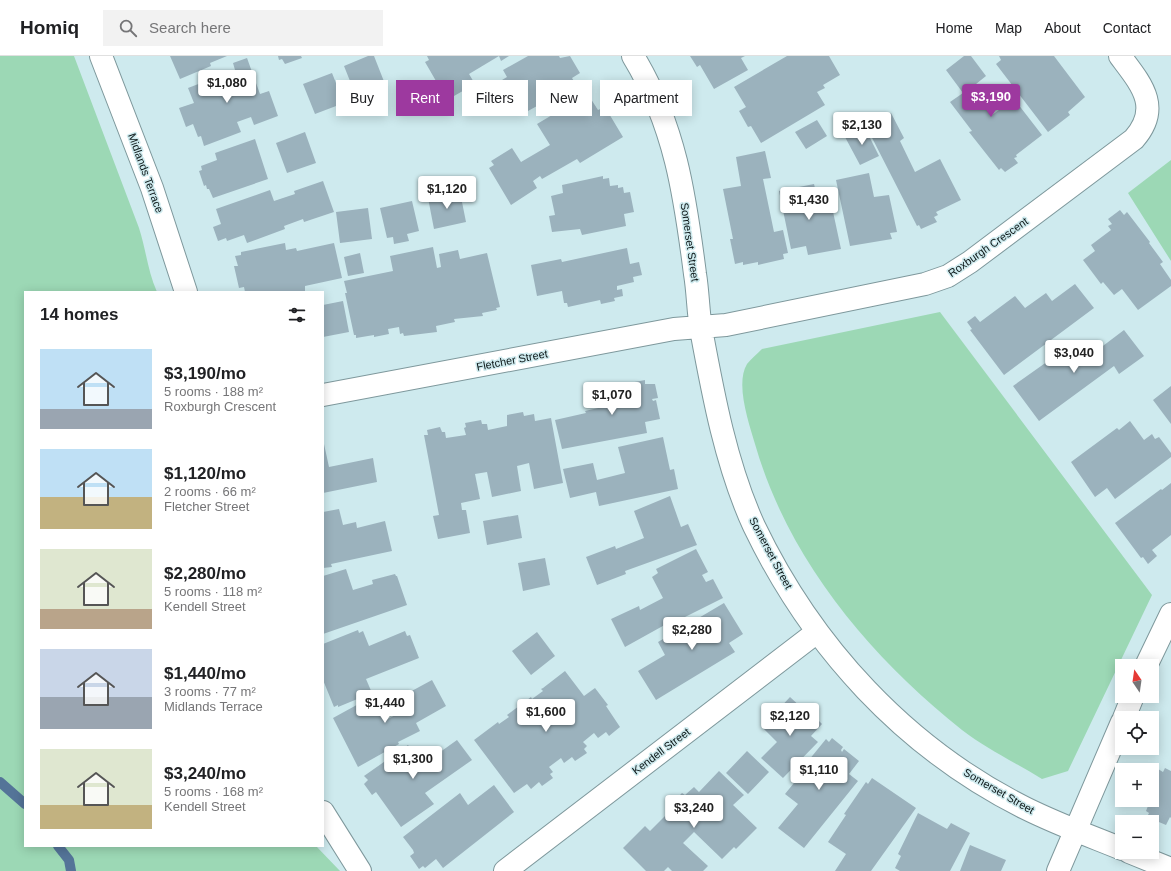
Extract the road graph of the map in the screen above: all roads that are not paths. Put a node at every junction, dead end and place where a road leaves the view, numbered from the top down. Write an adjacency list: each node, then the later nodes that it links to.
1 (101, 56): 4 (street, Midlands Terrace)
2 (633, 56): 5 (street, Somerset Street)
3 (1120, 56): 5 (street, Roxburgh Crescent)
4 (186, 291)
5 (701, 326): 6 (street, Fletcher Street); 8 (street, Somerset Street)
6 (324, 395)
7 (1171, 614): 9 (street)
8 (817, 632): 12 (street, Somerset Street); 17 (street, Kendell Street)
9 (1149, 659)
10 (1115, 738): 12 (street)
11 (324, 814): 16 (street)
12 (1076, 830): 13 (street, Somerset Street); 18 (street)
13 (1115, 846)
14 (1146, 859): 15 (street)
15 (1171, 869)
16 (360, 871)
17 (505, 871)
18 (1058, 871)

